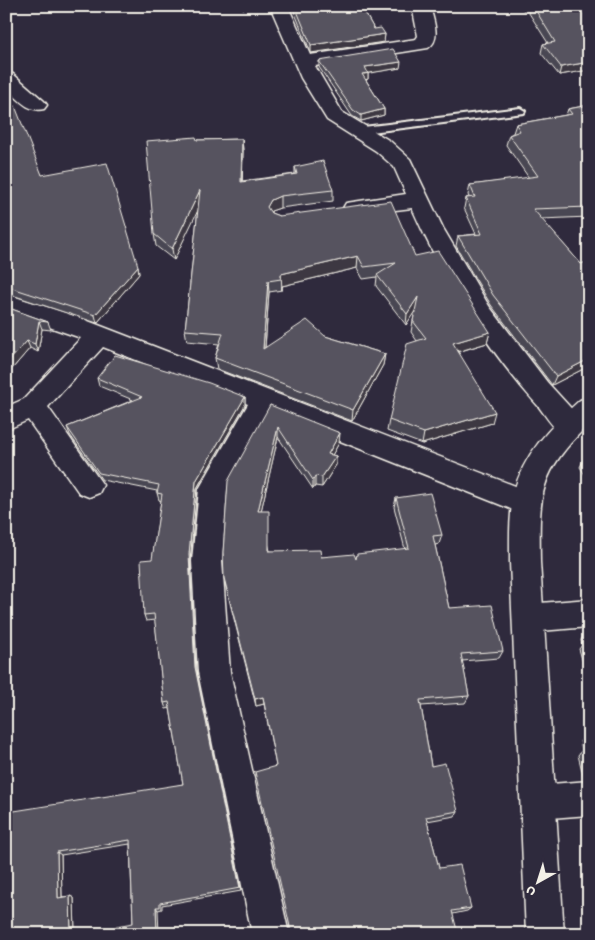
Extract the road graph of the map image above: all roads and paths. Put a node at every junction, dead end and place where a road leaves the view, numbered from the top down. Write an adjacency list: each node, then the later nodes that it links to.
1 (279, 6): 3 (main road)
2 (421, 6): 3 (main road)
3 (304, 62): 7 (main road)
4 (6, 78): 5 (main road)
5 (37, 105)
6 (520, 111): 7 (lane)
7 (355, 131): 8 (main road)
8 (420, 200): 9 (main road); 14 (main road)
9 (336, 211)
10 (6, 303): 11 (main road)
11 (99, 335): 12 (main road); 13 (main road)
12 (264, 400): 17 (main road); 22 (main road)
13 (33, 406): 15 (main road); 16 (main road)
14 (579, 416): 17 (main road)
15 (6, 419)
16 (90, 486)
17 (526, 503): 19 (main road)
18 (589, 613): 19 (main road)
19 (528, 618): 21 (main road)
20 (589, 798): 21 (main road)
21 (538, 802): 23 (main road)
22 (271, 934)
23 (545, 934)

